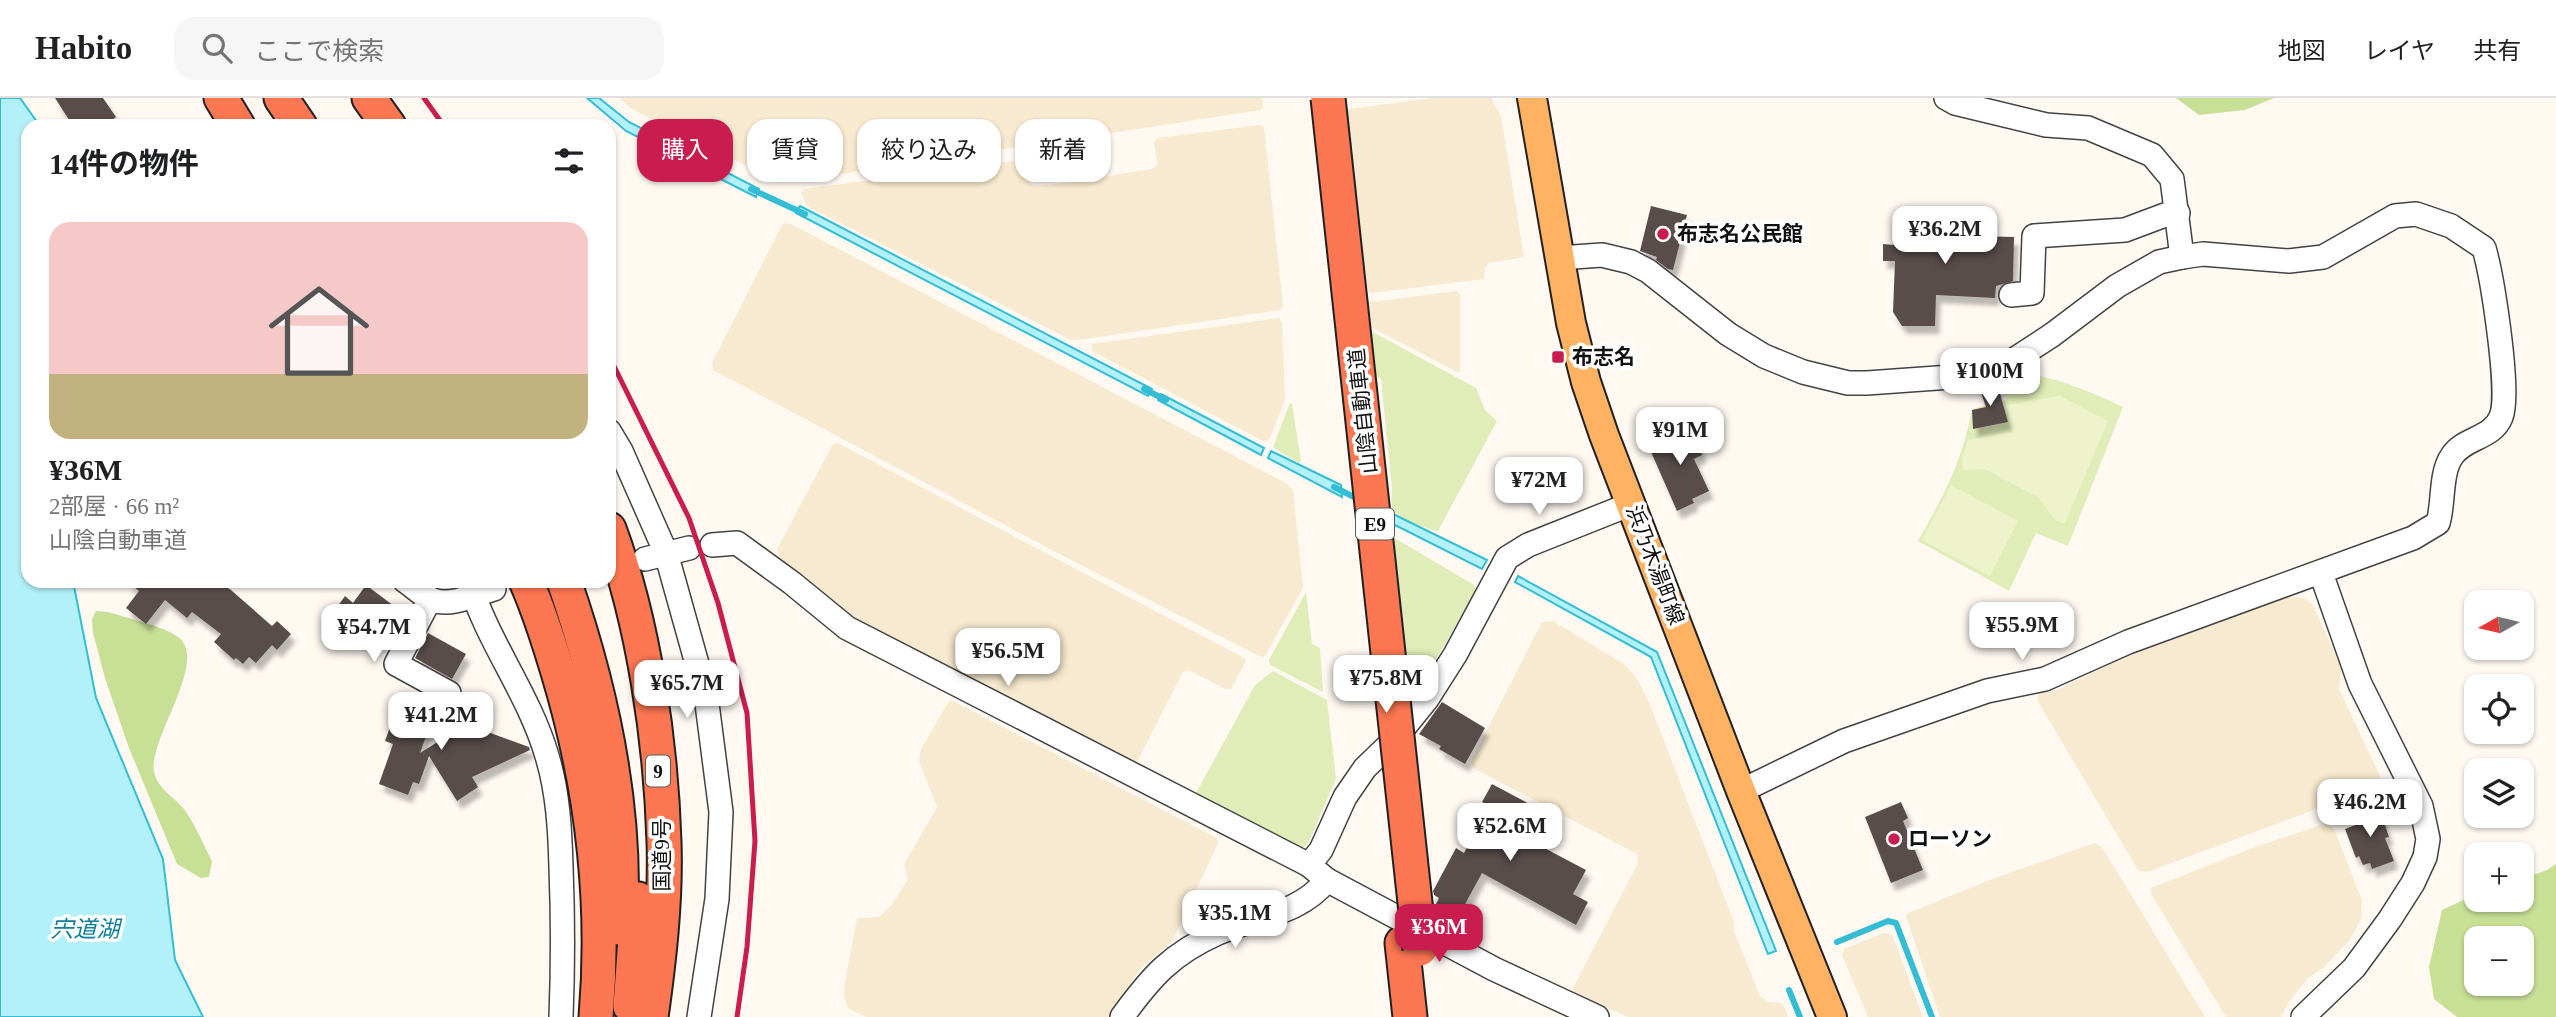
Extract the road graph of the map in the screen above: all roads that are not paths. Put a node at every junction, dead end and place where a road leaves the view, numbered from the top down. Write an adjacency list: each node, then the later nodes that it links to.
1 (221, 98): 9 (highway)
2 (260, 98): 10 (highway)
3 (281, 98): 11 (highway)
4 (369, 98): 12 (highway)
5 (1314, 98): 31 (highway, 山陰自動車道 / E9)
6 (1328, 98): 31 (highway, 山陰自動車道 / E9, bridge)
7 (1532, 98): 15 (main road, 浜乃木湯町線)
8 (1946, 98): 13 (street)
9 (233, 119)
10 (274, 119)
11 (295, 119)
12 (385, 119)
13 (2178, 213): 14 (street); 16 (street)
14 (2182, 257): 15 (street); 21 (street)
15 (1559, 258): 18 (main road, 浜乃木湯町線)
16 (2011, 295)
17 (616, 443): 37 (street)
18 (1631, 504): 29 (main road, 浜乃木湯町線); 30 (street)
19 (712, 545): 30 (street)
20 (616, 553): 36 (highway, 国道9号 / 9)
21 (2321, 573): 29 (street); 43 (street)
22 (415, 588): 27 (street)
23 (528, 588): 33 (highway)
24 (575, 588): 34 (highway)
25 (576, 588): 35 (highway)
26 (479, 589): 27 (street); 32 (street)
27 (430, 599): 28 (street)
28 (449, 693)
29 (1741, 791): 42 (main road, 浜乃木湯町線)
30 (1318, 872): 38 (street); 41 (street)
31 (1411, 946): 39 (highway, 山陰自動車道 / E9); 40 (highway, 山陰自動車道 / E9)
32 (561, 1017)
33 (596, 1017)
34 (611, 1017)
35 (629, 1017)
36 (651, 1017)
37 (699, 1017)
38 (1122, 1017)
39 (1410, 1017)
40 (1429, 1017)
41 (1597, 1017)
42 (1832, 1017)
43 (2303, 1017)

